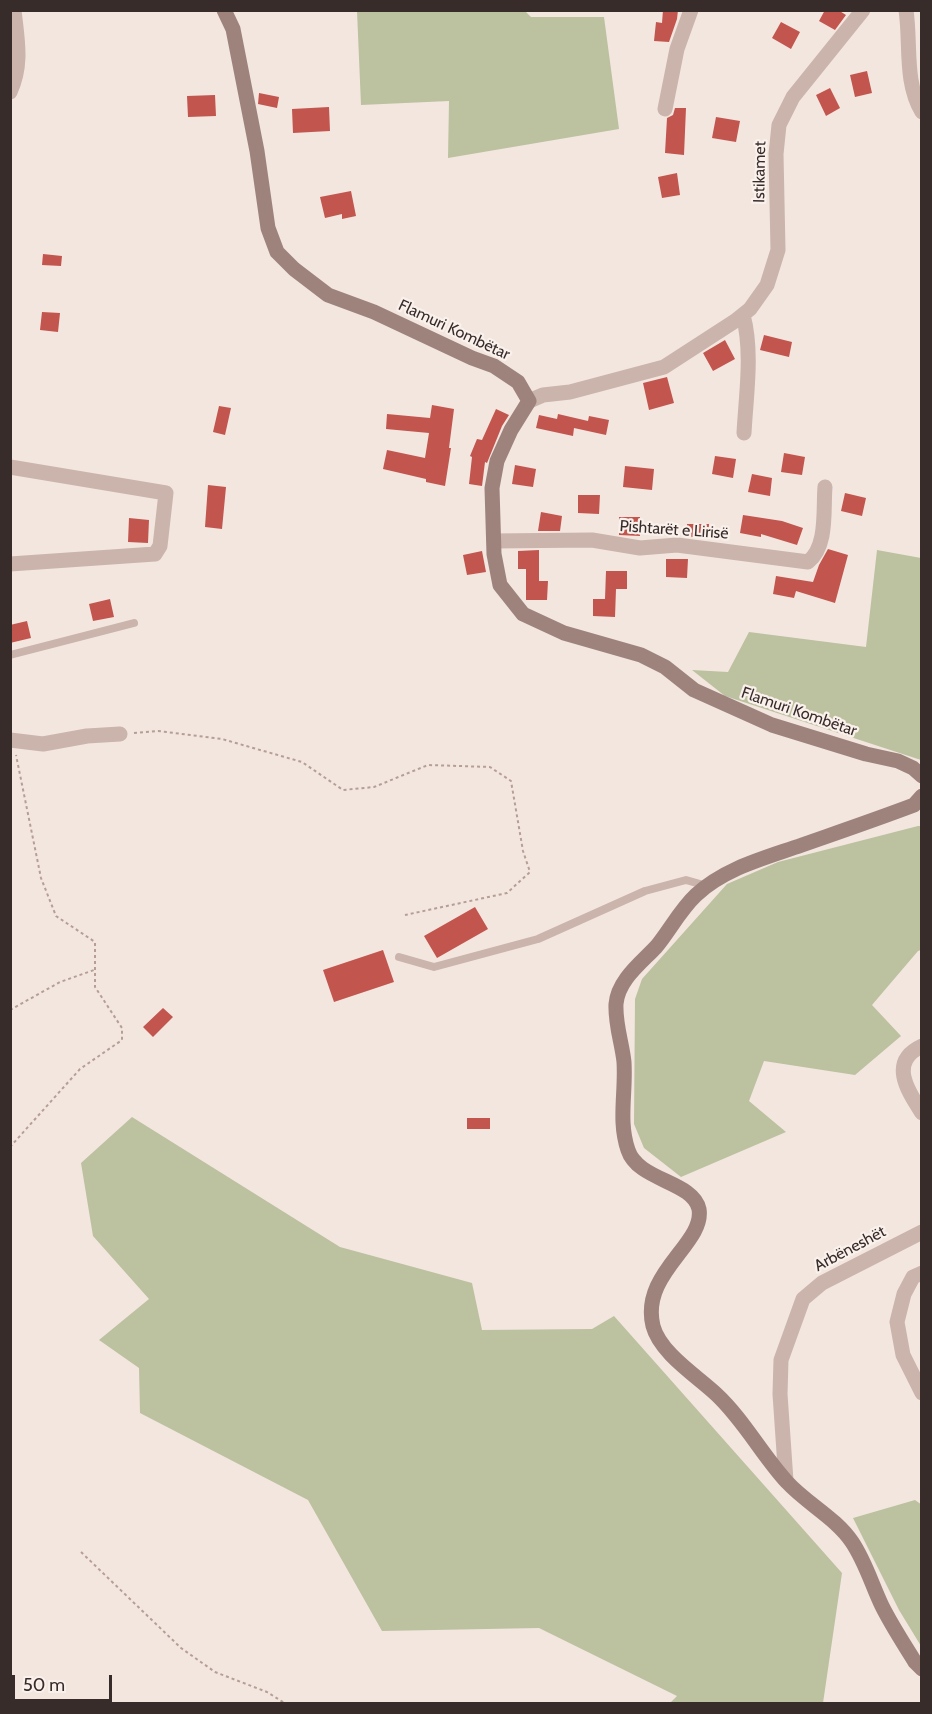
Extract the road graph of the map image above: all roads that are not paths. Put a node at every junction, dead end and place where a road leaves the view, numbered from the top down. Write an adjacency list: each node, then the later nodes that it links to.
1 (14, 10): 6 (street)
2 (224, 10): 10 (street, Flamuri Kombëtar)
3 (691, 10): 7 (street)
4 (862, 10): 9 (street, Istikamet)
5 (906, 10): 8 (street)
6 (10, 92)
7 (665, 110)
8 (921, 112)
9 (743, 315): 10 (street, Istikamet); 11 (street)
10 (529, 400): 14 (street, Flamuri Kombëtar)
11 (744, 433)
12 (10, 466): 15 (street)
13 (825, 487): 14 (street, Pishtarët e Lirisë)
14 (494, 541): 20 (street, Flamuri Kombëtar)
15 (10, 564)
16 (134, 623): 17 (lane)
17 (10, 655)
18 (120, 734): 19 (street)
19 (12, 740)
20 (921, 776)
21 (921, 796): 22 (street)
22 (708, 886): 23 (lane); 29 (street)
23 (399, 957)
24 (921, 1046): 25 (street)
25 (921, 1113)
26 (921, 1232): 29 (street, Arbëneshët)
27 (921, 1273): 28 (street)
28 (921, 1393)
29 (786, 1481): 30 (street)
30 (921, 1669)

